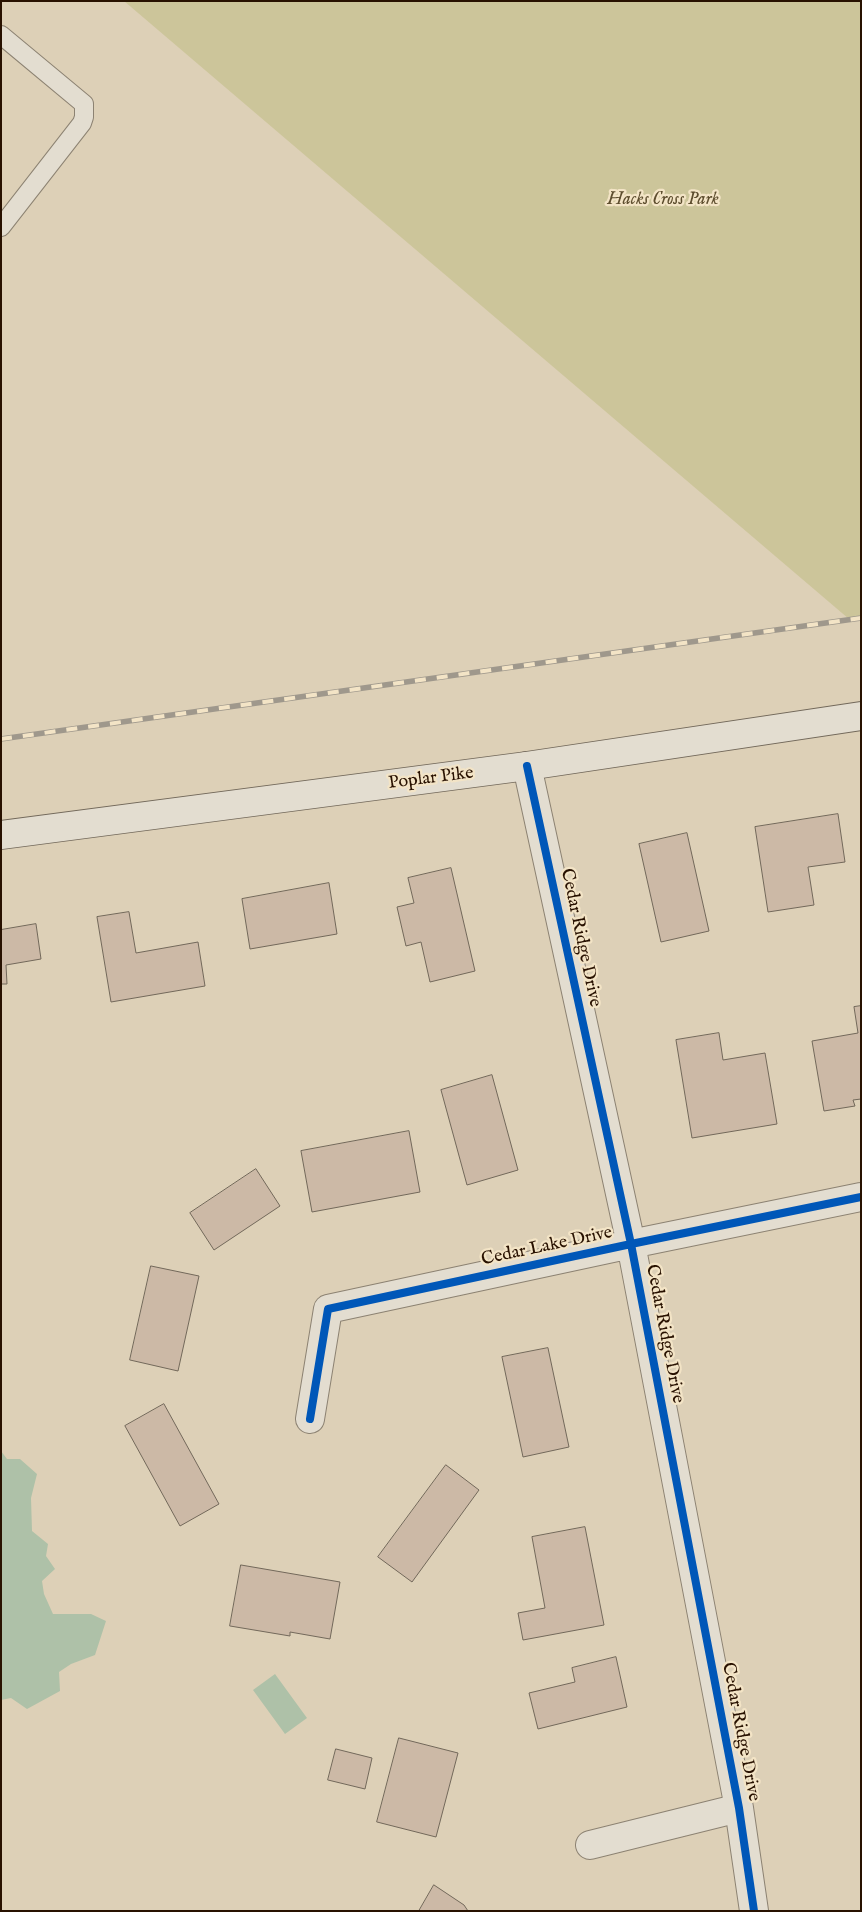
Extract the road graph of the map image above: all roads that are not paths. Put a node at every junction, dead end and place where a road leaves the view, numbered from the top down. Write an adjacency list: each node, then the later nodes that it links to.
1 (1, 35): 2 (lane)
2 (1, 227)
3 (861, 716): 4 (street, Poplar Pike)
4 (527, 766): 5 (street, Poplar Pike); 7 (street, Cedar Ridge Drive)
5 (1, 835)
6 (861, 1197): 7 (street, Cedar Lake Drive)
7 (631, 1244): 8 (street, Cedar Lake Drive); 9 (street, Cedar Ridge Drive)
8 (310, 1419)
9 (740, 1808): 10 (street); 11 (street, Cedar Ridge Drive)
10 (590, 1845)
11 (754, 1911)

